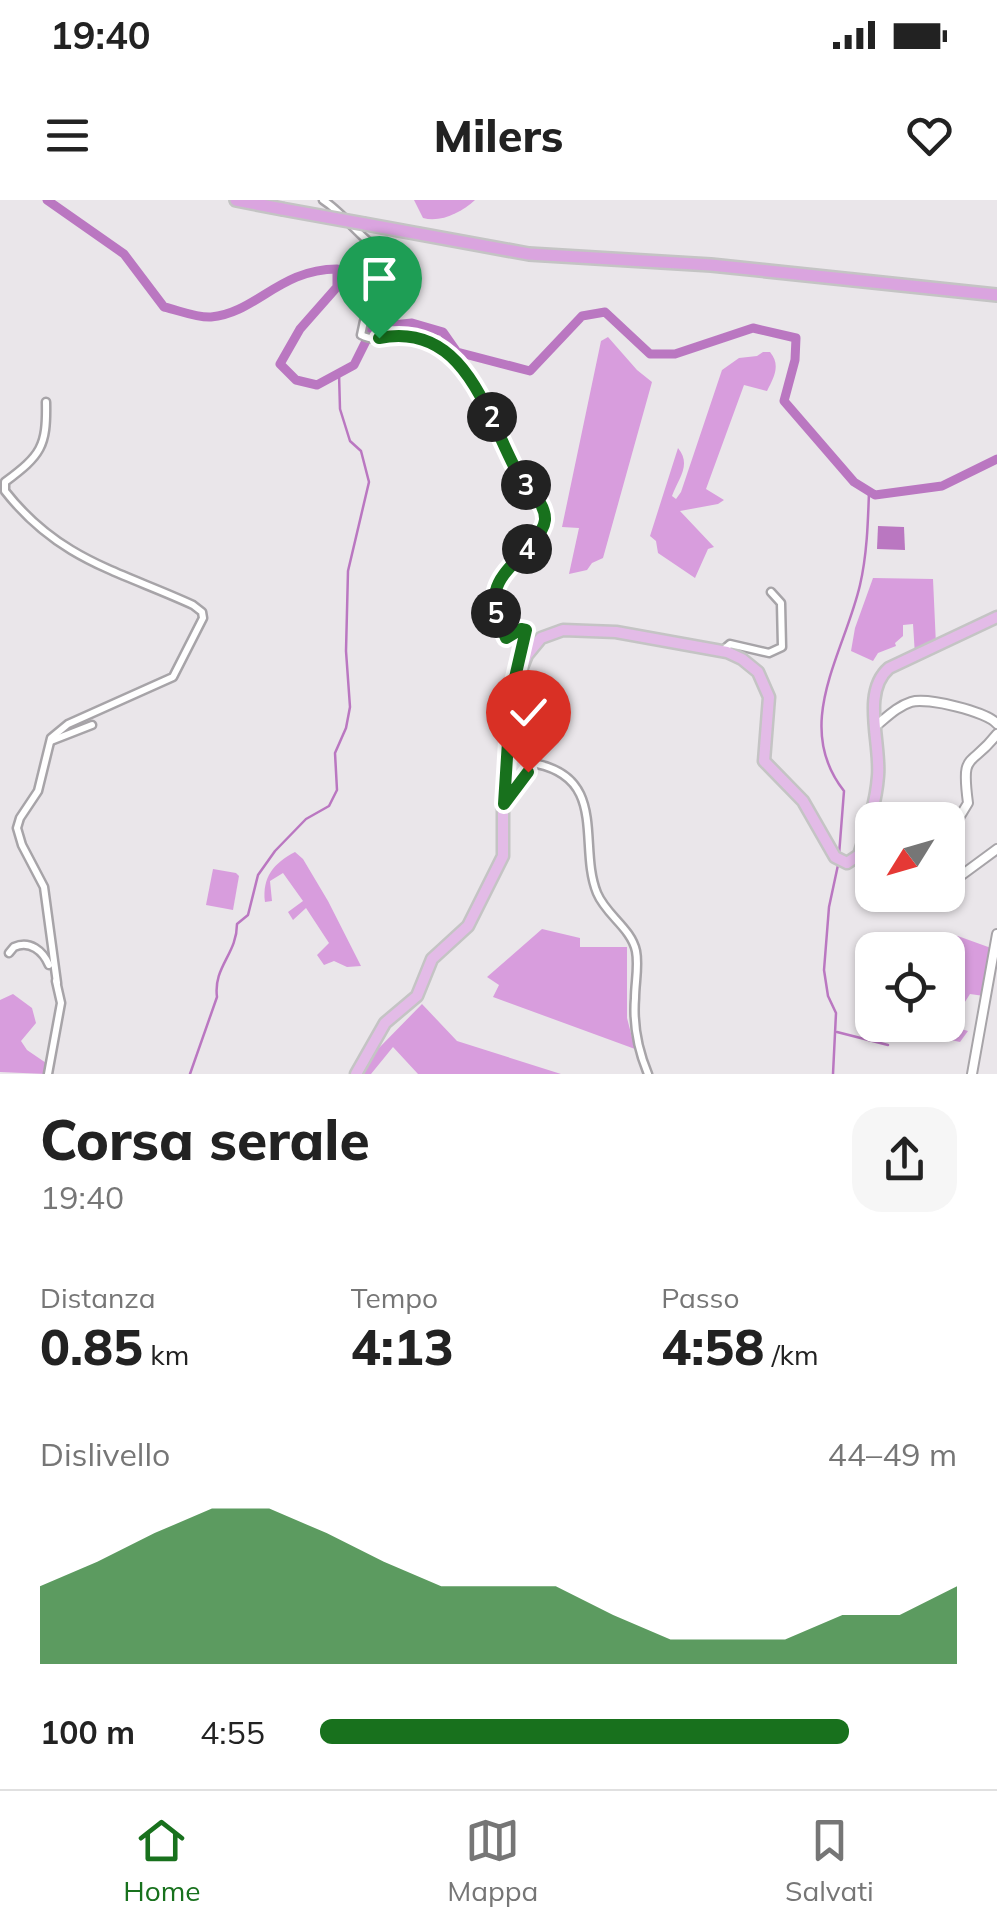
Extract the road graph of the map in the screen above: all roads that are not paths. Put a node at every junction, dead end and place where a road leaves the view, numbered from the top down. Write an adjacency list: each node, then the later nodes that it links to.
1 (236, 200): 3 (highway, bridge)
2 (323, 200): 8 (street)
3 (997, 294)
4 (46, 402): 15 (street)
5 (771, 592): 7 (street)
6 (997, 618): 10 (main road)
7 (722, 651): 8 (main road); 11 (main road)
8 (518, 676): 16 (main road)
9 (896, 709): 10 (main road); 11 (main road); 12 (main road)
10 (876, 710): 11 (main road)
11 (877, 724)
12 (997, 724)
13 (92, 725): 15 (street)
14 (997, 734): 17 (main road)
15 (50, 741): 22 (street)
16 (504, 804): 24 (main road); 25 (street)
17 (965, 808)
18 (997, 849): 19 (main road)
19 (965, 872)
20 (997, 934): 26 (main road)
21 (10, 953): 22 (street)
22 (57, 983): 23 (street)
23 (48, 1074)
24 (356, 1074)
25 (648, 1074)
26 (972, 1074)

